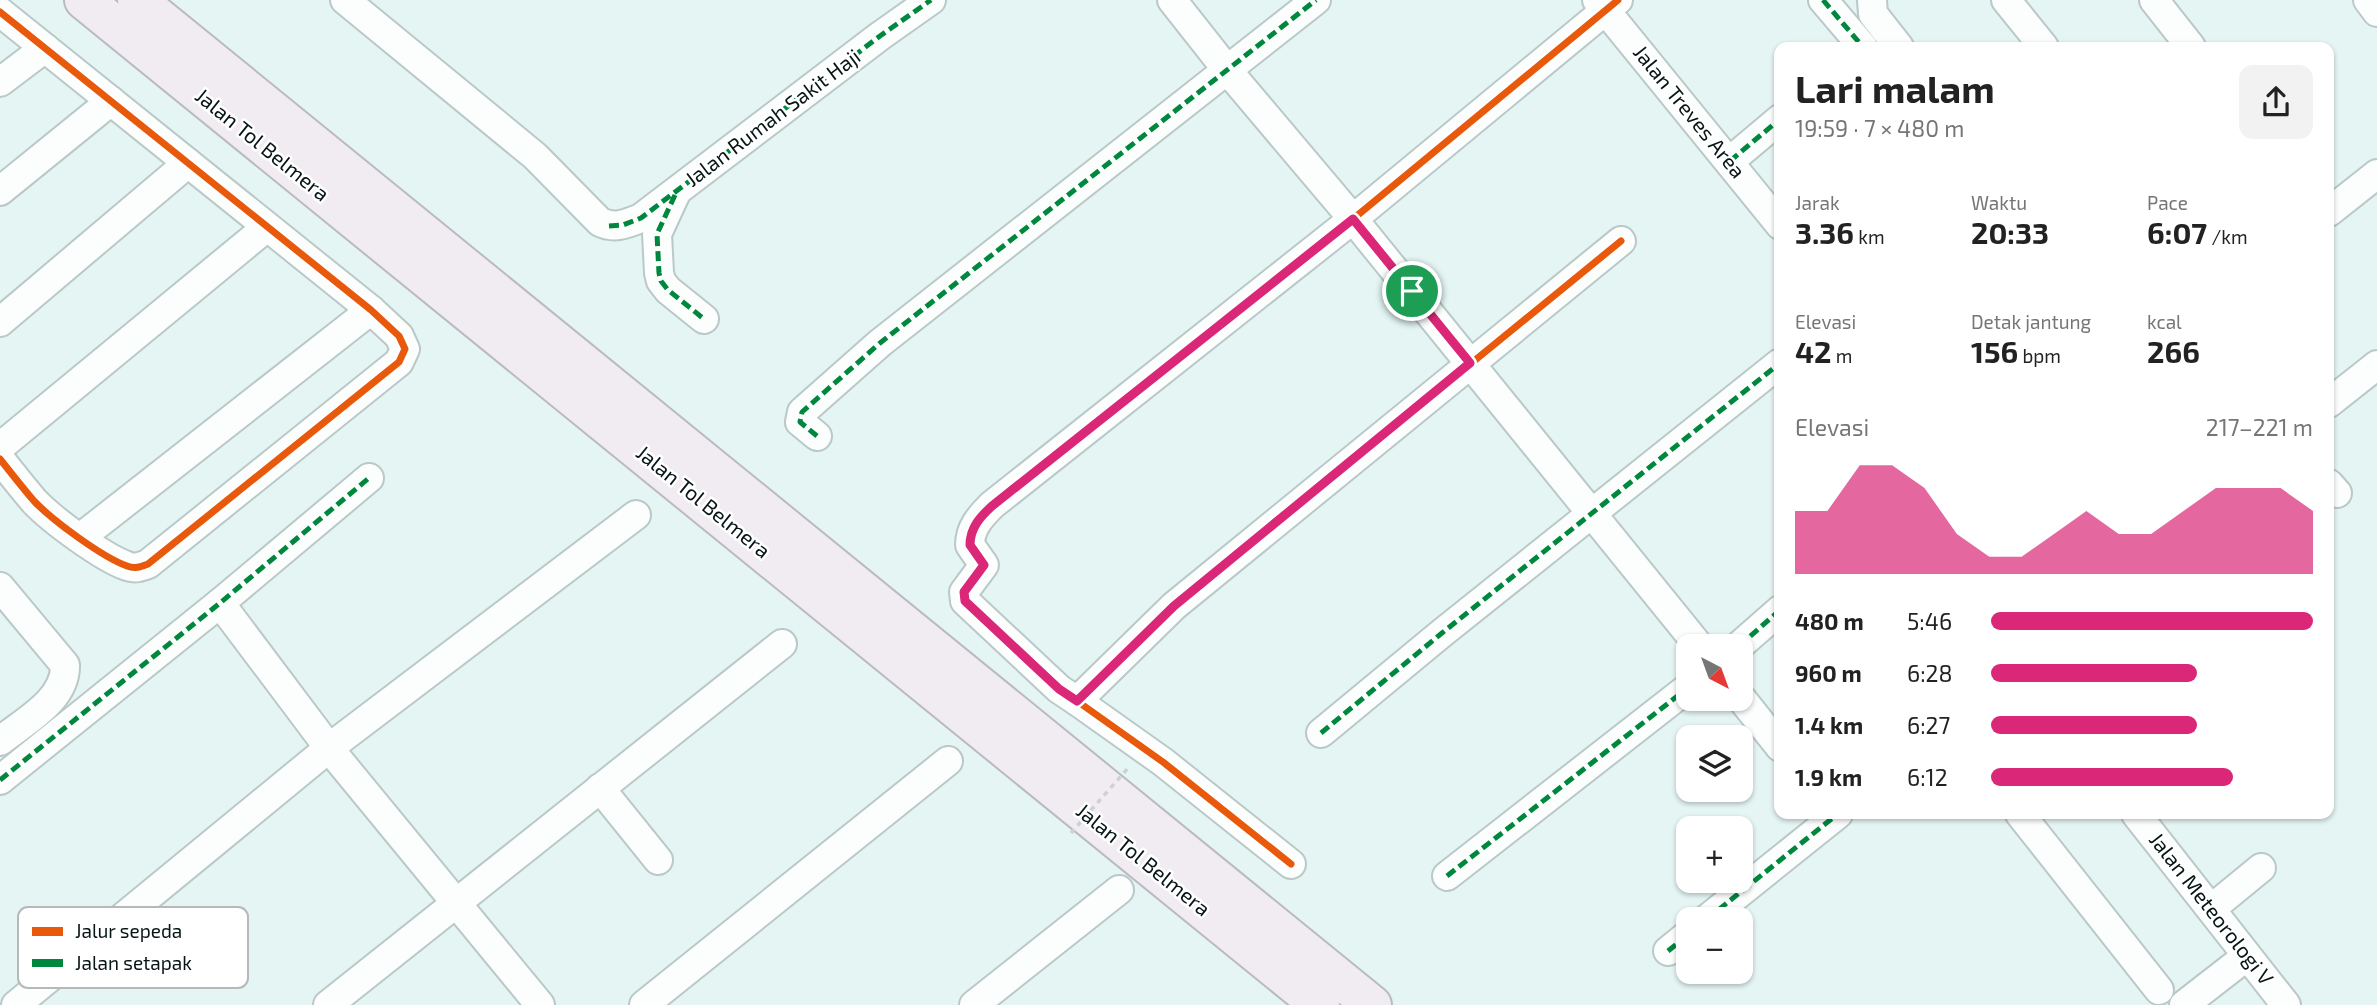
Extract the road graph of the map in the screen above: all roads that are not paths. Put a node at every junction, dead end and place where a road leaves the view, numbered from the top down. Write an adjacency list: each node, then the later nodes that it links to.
1 (84, 0): 84 (highway, Jalan Tol Belmera)
2 (137, 0): 85 (highway, Jalan Tol Belmera)
3 (345, 0): 28 (street, Jalan Rumah Sakit Haji)
4 (931, 0): 28 (street, Jalan Rumah Sakit Haji)
5 (1172, 0): 20 (street)
6 (1316, 0): 20 (street)
7 (1823, 0): 15 (street)
8 (1872, 0): 16 (street)
9 (2006, 0): 17 (street)
10 (2154, 0): 18 (street)
11 (2368, 0): 14 (street)
12 (1606, 3): 24 (street, Jalan Treves Area); 31 (street)
13 (0, 12): 19 (street)
14 (2377, 12)
15 (1859, 42)
16 (1895, 42)
17 (2040, 42)
18 (2187, 42)
19 (45, 47): 21 (street); 22 (street)
20 (1228, 71): 31 (street); 41 (street)
21 (0, 82)
22 (111, 101): 25 (street); 27 (street)
23 (1774, 124): 24 (street)
24 (1730, 161): 30 (street, Jalan Treves Area)
25 (188, 163): 32 (street); 36 (street)
26 (2377, 174): 29 (street)
27 (0, 191)
28 (677, 192): 35 (street)
29 (2334, 208)
30 (1774, 217)
31 (1353, 219): 37 (street); 55 (street)
32 (267, 227): 34 (street); 42 (street)
33 (1621, 241): 37 (street)
34 (370, 310): 47 (street); 47 (street)
35 (704, 319)
36 (0, 322)
37 (1470, 363): 46 (street); 55 (street)
38 (2377, 365): 40 (street)
39 (1774, 368): 46 (street)
40 (2334, 399)
41 (817, 436)
42 (0, 447)
43 (0, 459): 47 (street)
44 (369, 478): 49 (street)
45 (636, 514): 60 (street)
46 (1592, 515): 51 (street); 57 (street)
47 (80, 538)
48 (0, 587): 59 (street)
49 (220, 603): 60 (street); 62 (street)
50 (1774, 615): 52 (street)
51 (1689, 634)
52 (1753, 634)
53 (782, 644): 63 (street)
54 (1676, 697): 70 (street)
55 (1077, 701): 68 (street)
56 (1751, 711): 58 (street)
57 (1321, 733)
58 (1774, 739)
59 (0, 741)
60 (329, 748): 72 (street); 73 (street)
61 (948, 761): 82 (street)
62 (0, 780)
63 (600, 788): 67 (street); 72 (street)
64 (1830, 819): 74 (street)
65 (2024, 819): 78 (street)
66 (2140, 819): 75 (street, Jalan Meteorologi V)
67 (658, 860)
68 (1291, 864)
69 (2261, 869): 75 (street)
70 (1447, 876)
71 (1119, 890): 83 (street)
72 (455, 903): 80 (street); 81 (street)
73 (135, 907)
74 (1722, 907)
75 (2211, 909): 76 (street, Jalan Meteorologi V)
76 (2247, 956): 86 (street); 87 (street, Jalan Meteorologi V)
77 (37, 988): 79 (street)
78 (2159, 990)
79 (16, 1005)
80 (328, 1005)
81 (540, 1005)
82 (644, 1005)
83 (974, 1005)
84 (1320, 1005)
85 (1372, 1005)
86 (2184, 1005)
87 (2286, 1005)

